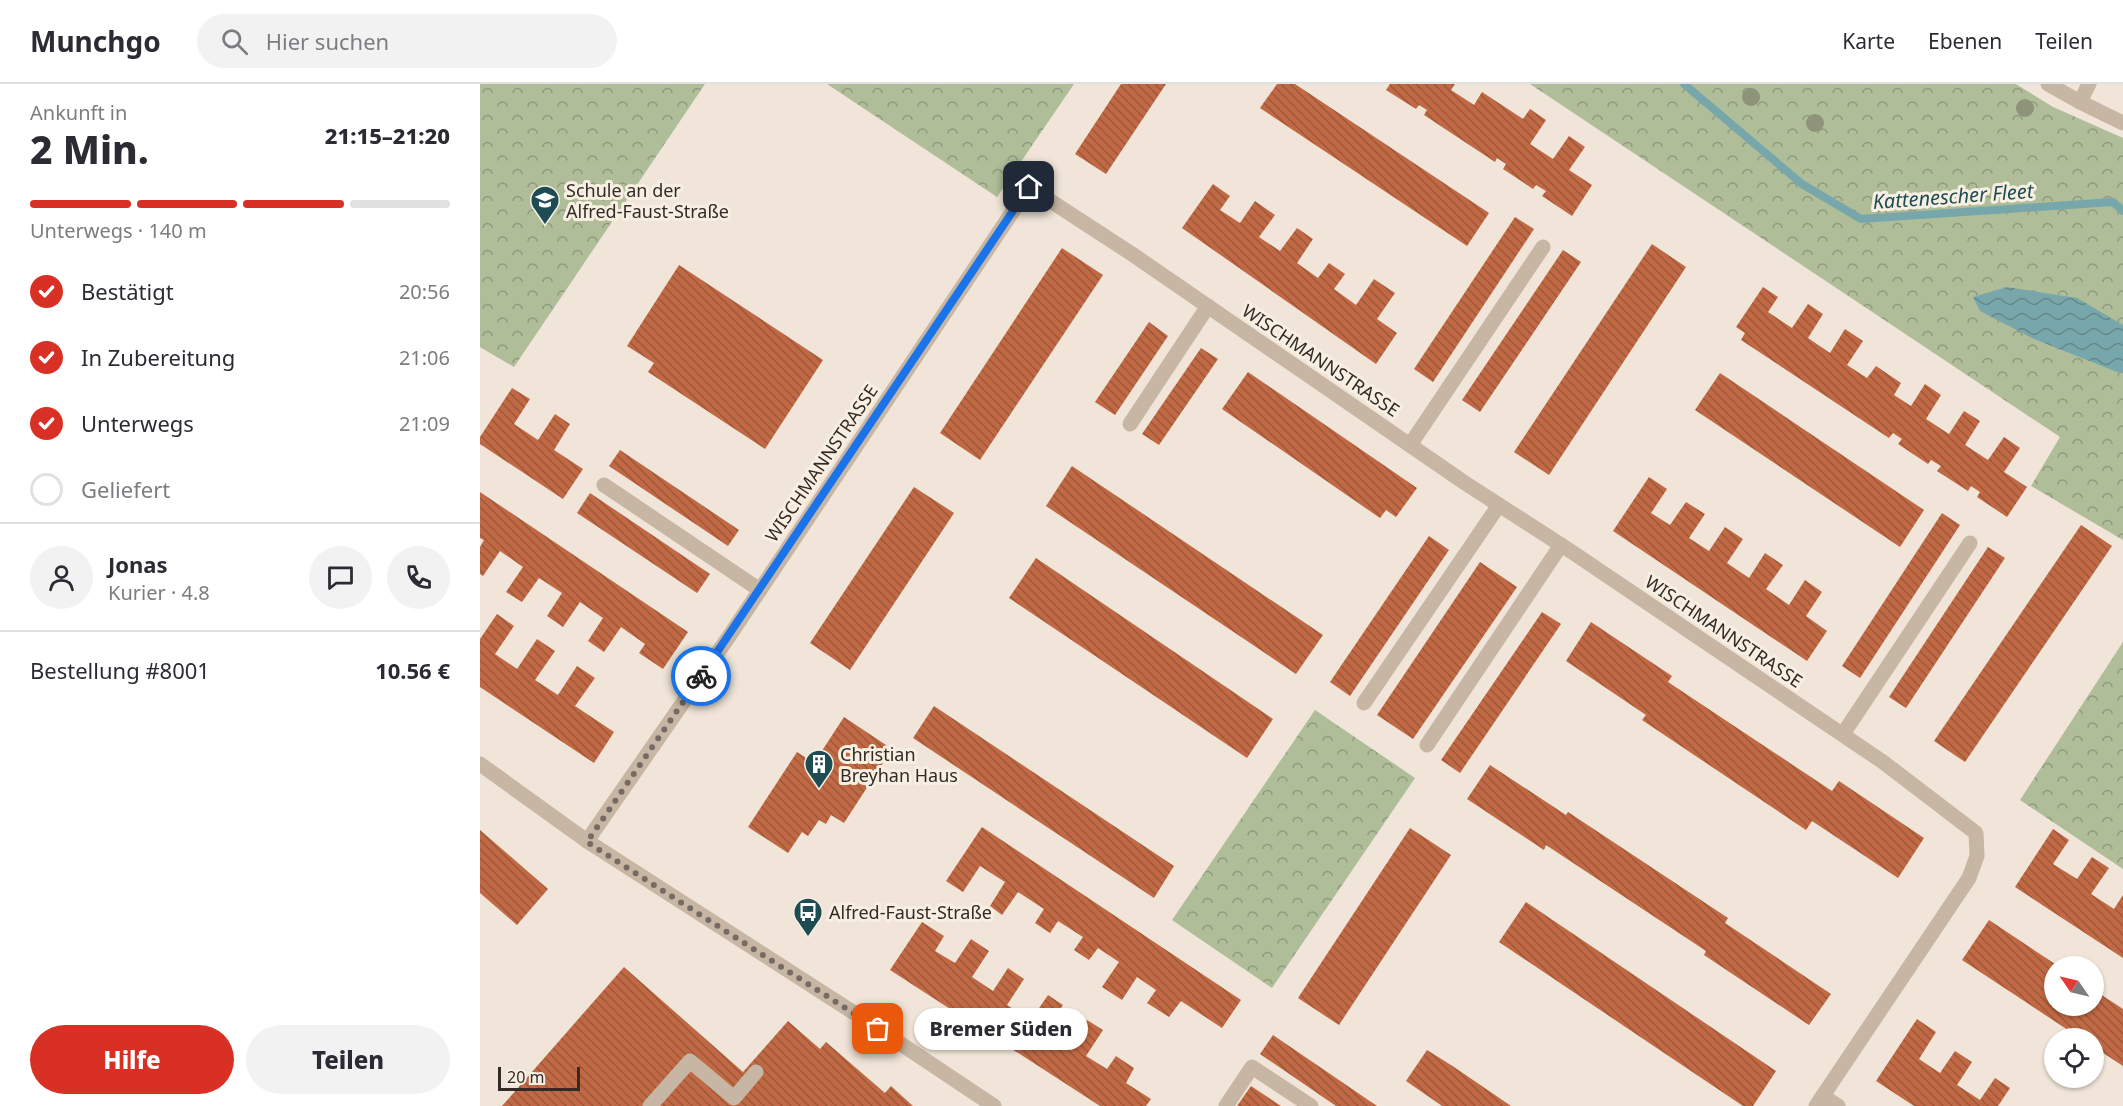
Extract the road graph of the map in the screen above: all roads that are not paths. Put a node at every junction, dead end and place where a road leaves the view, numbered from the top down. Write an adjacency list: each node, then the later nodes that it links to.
1 (2048, 84): 3 (street)
2 (2089, 84): 3 (street)
3 (2080, 102): 4 (street)
4 (2123, 123)
5 (1543, 247): 8 (street)
6 (1208, 306): 7 (street); 8 (street, WISCHMANNSTRASSE); 13 (street, WISCHMANNSTRASSE)
7 (1130, 424)
8 (1410, 445): 10 (street, WISCHMANNSTRASSE)
9 (604, 485): 13 (street)
10 (1499, 505): 12 (street, WISCHMANNSTRASSE); 14 (street)
11 (1970, 543): 15 (street)
12 (1561, 545): 15 (street, WISCHMANNSTRASSE); 16 (street)
13 (760, 590): 18 (street, WISCHMANNSTRASSE)
14 (1364, 703)
15 (1843, 734): 20 (street, WISCHMANNSTRASSE)
16 (1427, 745)
17 (480, 764): 18 (street)
18 (587, 842): 22 (street)
19 (756, 1072): 21 (street)
20 (1820, 1101): 25 (street)
21 (650, 1106)
22 (994, 1106)
23 (1226, 1106): 24 (street)
24 (1311, 1106)
25 (1838, 1106)

